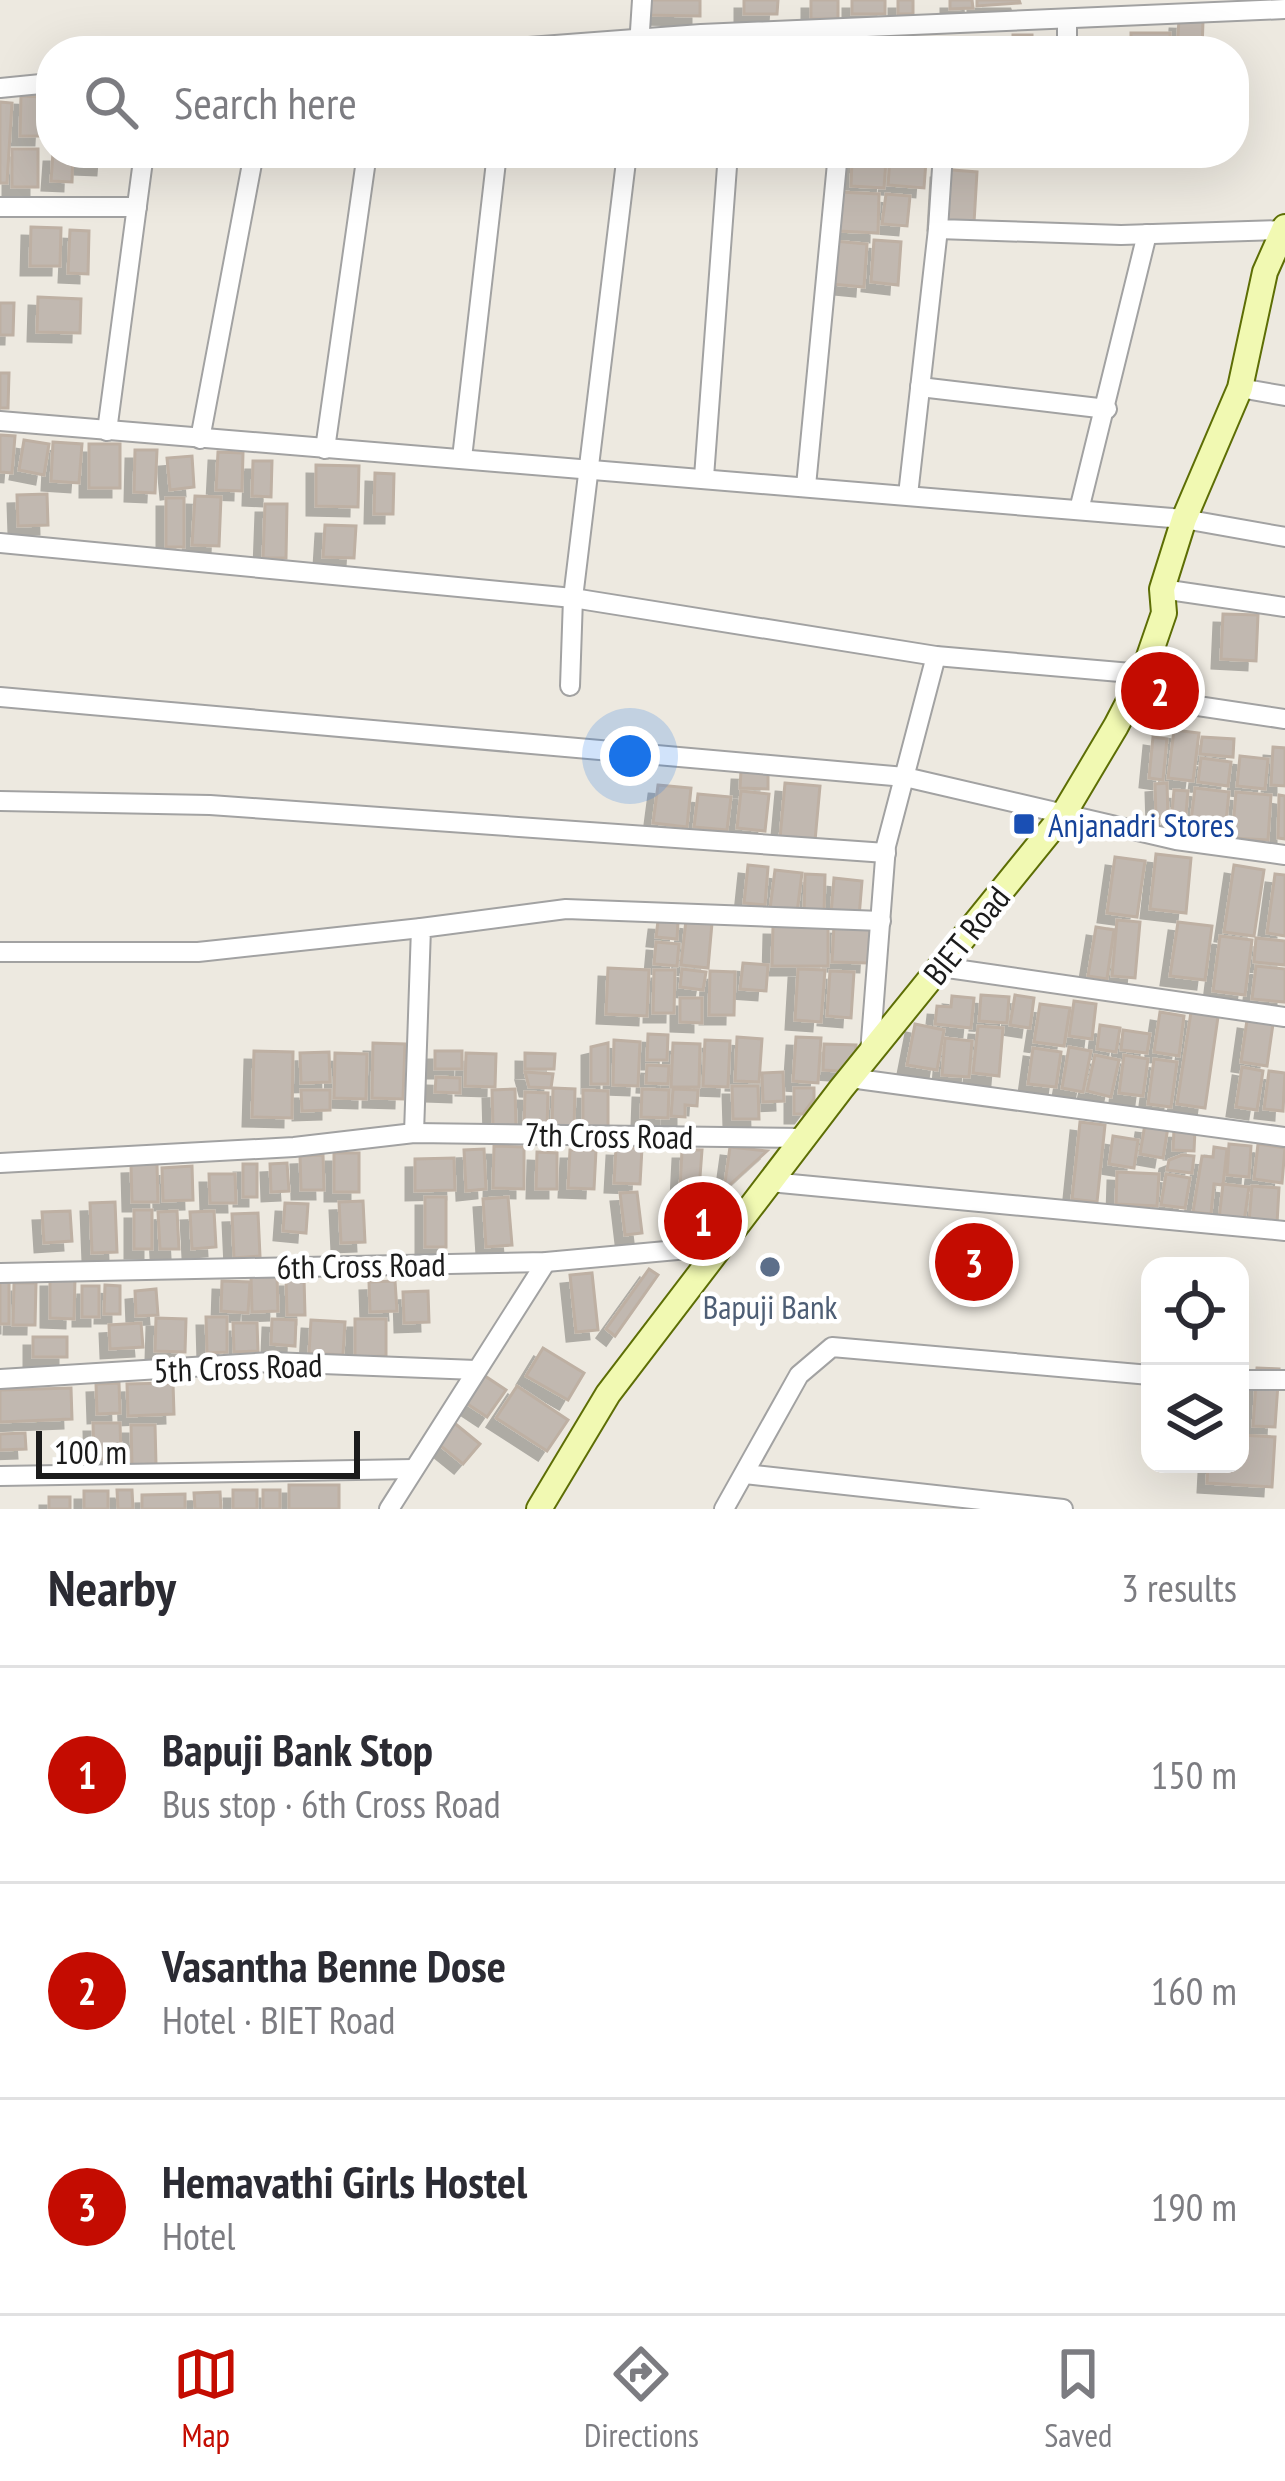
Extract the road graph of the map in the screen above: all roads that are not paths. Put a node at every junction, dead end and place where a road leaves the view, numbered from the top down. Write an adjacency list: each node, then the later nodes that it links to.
1 (642, 0): 5 (street)
2 (1285, 9): 3 (street)
3 (1067, 22): 4 (street); 8 (street)
4 (952, 26): 6 (street); 7 (street)
5 (640, 36)
6 (883, 36)
7 (952, 36)
8 (1067, 36)
9 (36, 84): 10 (street)
10 (0, 88)
11 (142, 168): 20 (street)
12 (251, 168): 31 (street)
13 (366, 168): 32 (street)
14 (495, 168): 33 (street)
15 (625, 168): 34 (street)
16 (727, 168): 35 (street)
17 (837, 168): 36 (street)
18 (942, 168): 22 (street)
19 (0, 207): 20 (street)
20 (137, 207): 30 (street)
21 (1285, 228): 23 (street); 24 (street, BIET Road)
22 (938, 229): 23 (street); 25 (street)
23 (1147, 234): 28 (street)
24 (1275, 273): 26 (street, BIET Road)
25 (920, 387): 28 (street); 37 (street)
26 (1240, 388): 27 (street); 39 (street, BIET Road)
27 (1285, 396)
28 (1107, 410): 38 (street)
29 (0, 421): 30 (street)
30 (107, 431): 31 (street)
31 (200, 439): 32 (street)
32 (325, 449): 33 (street)
33 (462, 458): 34 (street)
34 (590, 466): 35 (street); 43 (street)
35 (704, 477): 36 (street)
36 (806, 486): 37 (street)
37 (908, 495): 38 (street)
38 (1079, 510): 39 (street)
39 (1184, 519): 40 (street); 42 (street, BIET Road)
40 (1285, 536)
41 (0, 543): 43 (street)
42 (1162, 589): 44 (street); 46 (street, BIET Road)
43 (573, 598): 45 (street); 47 (street)
44 (1285, 607)
45 (936, 656): 46 (street); 50 (street)
46 (1137, 684): 49 (street); 52 (street, BIET Road)
47 (570, 686)
48 (0, 697): 50 (street)
49 (1285, 719)
50 (905, 777): 52 (street); 53 (street)
51 (0, 801): 53 (street)
52 (1063, 815): 54 (street); 58 (street, BIET Road)
53 (886, 854): 55 (street)
54 (1285, 855)
55 (881, 921): 56 (street); 60 (street)
56 (421, 928): 57 (street); 62 (street)
57 (0, 952)
58 (941, 967): 59 (street); 60 (street, BIET Road)
59 (1285, 1017)
60 (870, 1053): 61 (street, BIET Road)
61 (850, 1078): 63 (street); 64 (street, BIET Road)
62 (414, 1133): 64 (street, 7th Cross Road); 65 (street, 7th Cross Road)
63 (1285, 1137)
64 (804, 1138): 66 (street, BIET Road)
65 (0, 1163)
66 (770, 1181): 67 (street); 68 (street, BIET Road)
67 (1285, 1231)
68 (721, 1246): 69 (street, 6th Cross Road); 80 (street, BIET Road)
69 (546, 1262): 70 (street, 6th Cross Road); 71 (street)
70 (0, 1273)
71 (476, 1370): 73 (street, 5th Cross Road); 76 (street)
72 (1141, 1374): 77 (street)
73 (0, 1379)
74 (1249, 1379): 75 (street)
75 (1285, 1380)
76 (414, 1469): 78 (street); 79 (street)
77 (745, 1474): 81 (street); 82 (street)
78 (0, 1476)
79 (388, 1509)
80 (539, 1509)
81 (724, 1509)
82 (1063, 1509)

